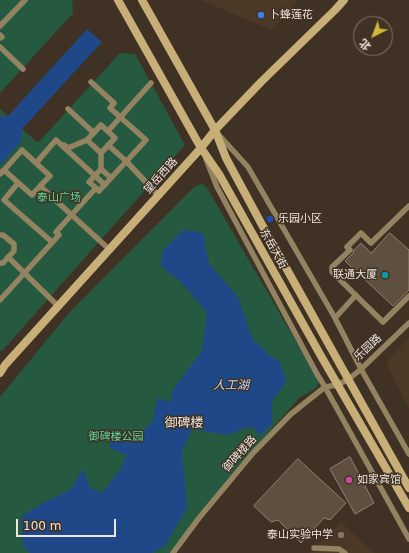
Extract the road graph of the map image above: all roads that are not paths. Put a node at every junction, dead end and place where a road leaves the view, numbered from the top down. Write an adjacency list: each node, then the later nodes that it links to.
1 (24, 0): 5 (street)
2 (118, 0): 20 (main road, 东岳大街)
3 (142, 0): 14 (main road, 东岳大街)
4 (344, 0): 14 (main road, 望岳西路)
5 (0, 26)
6 (0, 35): 7 (street)
7 (0, 38)
8 (0, 47): 9 (street)
9 (23, 69)
10 (91, 82): 13 (street)
11 (151, 83): 13 (street)
12 (68, 109): 16 (street)
13 (121, 117): 15 (street); 22 (street)
14 (215, 130): 20 (main road, 望岳西路); 46 (street); 51 (main road, 东岳大街)
15 (108, 131): 16 (street); 19 (street)
16 (94, 132): 18 (street)
17 (56, 140): 18 (street); 23 (street); 26 (street)
18 (87, 140): 21 (street)
19 (108, 145): 21 (street); 22 (street)
20 (201, 148): 32 (main road, 望岳西路); 52 (main road, 东岳大街); 53 (street)
21 (102, 153): 24 (street)
22 (126, 161): 27 (street); 32 (street)
23 (36, 163): 25 (street); 30 (street)
24 (101, 169): 26 (street); 27 (street)
25 (2, 172): 28 (street)
26 (95, 176): 29 (street); 31 (street)
27 (111, 178): 29 (street)
28 (18, 183): 30 (street); 33 (street)
29 (105, 185): 31 (street)
30 (40, 186): 35 (street)
31 (96, 188): 35 (street)
32 (158, 195): 38 (main road, 望岳西路)
33 (2, 202): 37 (street)
34 (409, 206): 42 (street)
35 (72, 215): 37 (street); 38 (street)
36 (0, 236): 39 (street)
37 (52, 242): 41 (street)
38 (110, 250): 45 (main road, 望岳西路)
39 (8, 257): 40 (street); 41 (street)
40 (0, 263)
41 (24, 273): 44 (street); 45 (street)
42 (356, 295): 43 (street); 46 (street)
43 (409, 296)
44 (0, 300)
45 (58, 306): 48 (main road, 望岳西路)
46 (335, 318): 49 (street)
47 (409, 323): 49 (street, 乐园路)
48 (3, 363): 50 (main road, 望岳西路)
49 (361, 369): 51 (street, 乐园路); 54 (street)
50 (0, 373)
51 (348, 379): 52 (street, 乐园路); 55 (main road, 东岳大街)
52 (337, 384): 53 (street, 御碑楼路); 56 (main road, 东岳大街)
53 (325, 387): 57 (street); 59 (street, 御碑楼路)
54 (409, 454)
55 (409, 488)
56 (409, 508)
57 (409, 539)
58 (314, 548): 60 (street)
59 (173, 553)
60 (345, 553)

